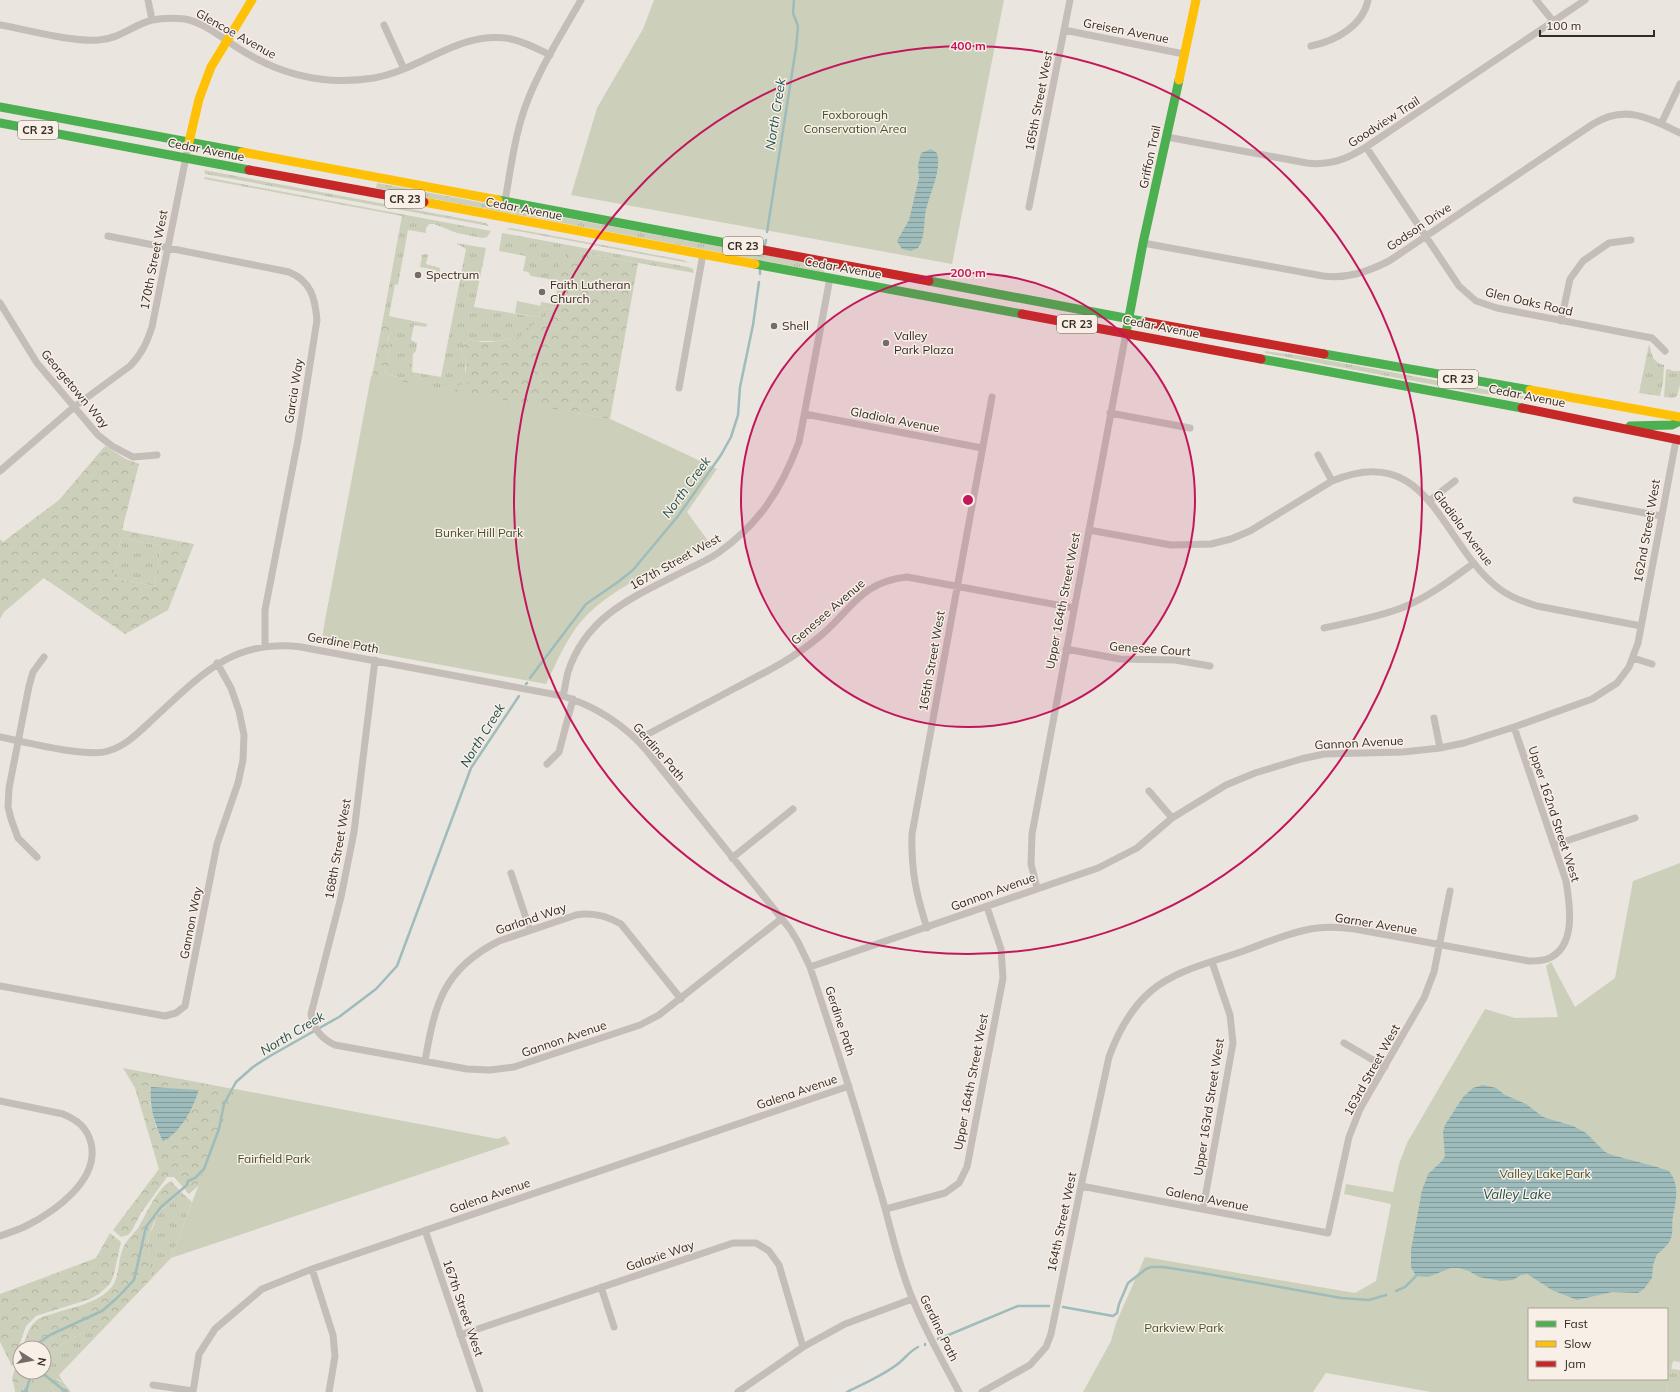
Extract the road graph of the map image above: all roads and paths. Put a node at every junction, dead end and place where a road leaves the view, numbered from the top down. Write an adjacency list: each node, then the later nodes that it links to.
1 (148, 0): 9 (street)
2 (252, 0): 14 (main road, 170th Street West)
3 (581, 0): 17 (street)
4 (1070, 0): 13 (street, 165th Street West)
5 (1196, 0): 16 (main road, Griffon Trail)
6 (1368, 0): 15 (street)
7 (1536, 0): 10 (street)
8 (1585, 0): 10 (street, Goodview Trail)
9 (152, 20): 11 (street, Glencoe Avenue); 14 (street, Glencoe Avenue)
10 (1553, 21): 26 (street, Goodview Trail)
11 (0, 25)
12 (384, 25): 18 (street)
13 (1064, 30): 16 (street, Greisen Avenue); 29 (street, 165th Street West)
14 (227, 40): 18 (street, Glencoe Avenue); 25 (main road, 170th Street West)
15 (1311, 46)
16 (1184, 54): 24 (main road, Griffon Trail)
17 (550, 55): 18 (street, Glencoe Avenue); 28 (street)
18 (404, 69)
19 (1680, 84): 22 (street)
20 (0, 107): 25 (main road, Cedar Avenue / CR 23)
21 (0, 123): 27 (main road, Cedar Avenue / CR 23)
22 (1662, 124): 23 (street, Godson Drive); 31 (street, Godson Drive)
23 (1680, 133)
24 (1166, 137): 26 (street, Goodview Trail); 33 (main road, Griffon Trail)
25 (189, 142): 27 (street, 170th Street West); 28 (main road, Cedar Avenue / CR 23)
26 (1366, 148): 31 (street, Glen Oaks Road)
27 (186, 158): 34 (street, 170th Street West); 35 (main road, Cedar Avenue / CR 23)
28 (505, 201): 36 (main road, Cedar Avenue / CR 23)
29 (1030, 207)
30 (108, 236): 34 (street, Garcia Way)
31 (1425, 236): 33 (street, Godson Drive); 40 (street, Glen Oaks Road)
32 (1631, 240): 40 (street)
33 (1143, 243): 39 (main road, Griffon Trail)
34 (168, 247): 45 (street, 170th Street West); 67 (street, Garcia Way)
35 (704, 254): 37 (main road, Cedar Avenue / CR 23); 43 (street)
36 (880, 272): 37 (main road); 39 (main road, Cedar Avenue / CR 23)
37 (830, 278): 41 (main road, Cedar Avenue / CR 23); 47 (street, 167th Street West)
38 (0, 303): 45 (street, Georgetown Way)
39 (1129, 319): 41 (main road, Upper 164th Street West); 48 (main road, Cedar Avenue / CR 23)
40 (1561, 321): 42 (street, Glen Oaks Road)
41 (1126, 333): 46 (street, Upper 164th Street West); 49 (main road, Cedar Avenue / CR 23)
42 (1665, 350)
43 (679, 388)
44 (992, 397): 52 (street, 165th Street West)
45 (74, 407): 53 (street, Georgetown Way); 55 (street, 170th Street West)
46 (1110, 413): 50 (street); 61 (street, Upper 164th Street West)
47 (805, 414): 52 (street, Gladiola Avenue); 75 (street, 167th Street West)
48 (1680, 418): 49 (main road)
49 (1615, 427): 51 (main road, Cedar Avenue / CR 23)
50 (1190, 428)
51 (1679, 438): 60 (street, 162nd Street West)
52 (982, 448): 63 (street, 165th Street West)
53 (157, 455)
54 (1318, 456): 56 (street)
55 (0, 471)
56 (1332, 481): 59 (street, Gladiola Avenue); 61 (street, Gladiola Avenue)
57 (1455, 481): 59 (street)
58 (1576, 500): 60 (street)
59 (1429, 501): 62 (street, Gladiola Avenue)
60 (1661, 516): 65 (street, 162nd Street West)
61 (1089, 530): 64 (street, Upper 164th Street West)
62 (1474, 563): 65 (street, Gladiola Avenue); 66 (street)
63 (957, 586): 64 (street, Genesee Avenue); 81 (street, Genesee Avenue); 96 (street, 165th Street West)
64 (1074, 608): 68 (street, Upper 164th Street West)
65 (1641, 626): 70 (street, Gannon Avenue)
66 (1324, 628)
67 (265, 646): 71 (street, Gerdine Path); 72 (street, Gerdine Path)
68 (1066, 649): 74 (street, Genesee Court); 92 (street, Upper 164th Street West)
69 (44, 657): 80 (street)
70 (1633, 658): 73 (street); 78 (street, Gannon Avenue)
71 (375, 660): 75 (street, Gerdine Path); 105 (street, 168th Street West)
72 (217, 663): 80 (street, Gerdine Path); 102 (street, Gannon Way)
73 (1652, 664)
74 (1210, 666)
75 (563, 696): 76 (street, Gerdine Path)
76 (573, 699): 81 (street, Gerdine Path); 83 (street)
77 (1434, 718): 82 (street)
78 (1514, 727): 82 (street, Gannon Avenue); 88 (street, Upper 162nd Street West)
79 (0, 737): 80 (street, Gerdine Path)
80 (18, 740): 89 (street)
81 (637, 740): 90 (street, Gerdine Path)
82 (1440, 748): 86 (street, Gannon Avenue)
83 (547, 764)
84 (1149, 791): 86 (street)
85 (793, 809): 90 (street)
86 (1172, 818): 92 (street, Gannon Avenue)
87 (1635, 818): 88 (street)
88 (1554, 845): 99 (street, Upper 162nd Street West)
89 (37, 857)
90 (732, 858): 95 (street, Gerdine Path)
91 (511, 873): 97 (street)
92 (1037, 888): 94 (street, Gannon Avenue)
93 (1450, 890): 98 (street, 163rd Street West)
94 (987, 907): 96 (street, Gannon Avenue); 112 (street, Upper 164th Street West)
95 (781, 919): 101 (street, Gerdine Path); 103 (street, Gannon Avenue)
96 (927, 928): 101 (street, Gannon Avenue)
97 (530, 930): 103 (street, Garland Way); 107 (street, Garland Way)
98 (1440, 945): 99 (street, Garner Avenue); 100 (street, Garner Avenue); 108 (street, 163rd Street West)
99 (1556, 953)
100 (1212, 962): 104 (street, Garner Avenue); 113 (street, Upper 163rd Street West)
101 (810, 967): 109 (street, Gerdine Path)
102 (0, 986)
103 (680, 999): 107 (street, Gannon Avenue)
104 (1122, 1026): 111 (street, 164th Street West)
105 (322, 1037): 107 (street, Gannon Avenue)
106 (1344, 1043): 108 (street)
107 (425, 1061)
108 (1385, 1068): 115 (street, 163rd Street West)
109 (850, 1086): 112 (street, Gerdine Path); 114 (street, Galena Avenue)
110 (0, 1102): 116 (street)
111 (1081, 1186): 113 (street, Galena Avenue); 129 (street, 164th Street West)
112 (886, 1209): 119 (street, Gerdine Path)
113 (1203, 1209): 115 (street, Galena Avenue)
114 (425, 1230): 117 (street, Galena Avenue); 121 (street, 167th Street West)
115 (1328, 1233)
116 (0, 1236)
117 (312, 1269): 124 (street, Galena Avenue); 125 (street)
118 (601, 1287): 120 (street); 121 (street, Galaxie Way); 122 (street, Galaxie Way)
119 (912, 1299): 122 (street); 128 (street, Gerdine Path)
120 (614, 1327)
121 (460, 1335): 126 (street, 167th Street West)
122 (803, 1347): 127 (street)
123 (154, 1386): 124 (street)
124 (193, 1392)
125 (329, 1392)
126 (480, 1392)
127 (738, 1392)
128 (959, 1392)
129 (982, 1392)

